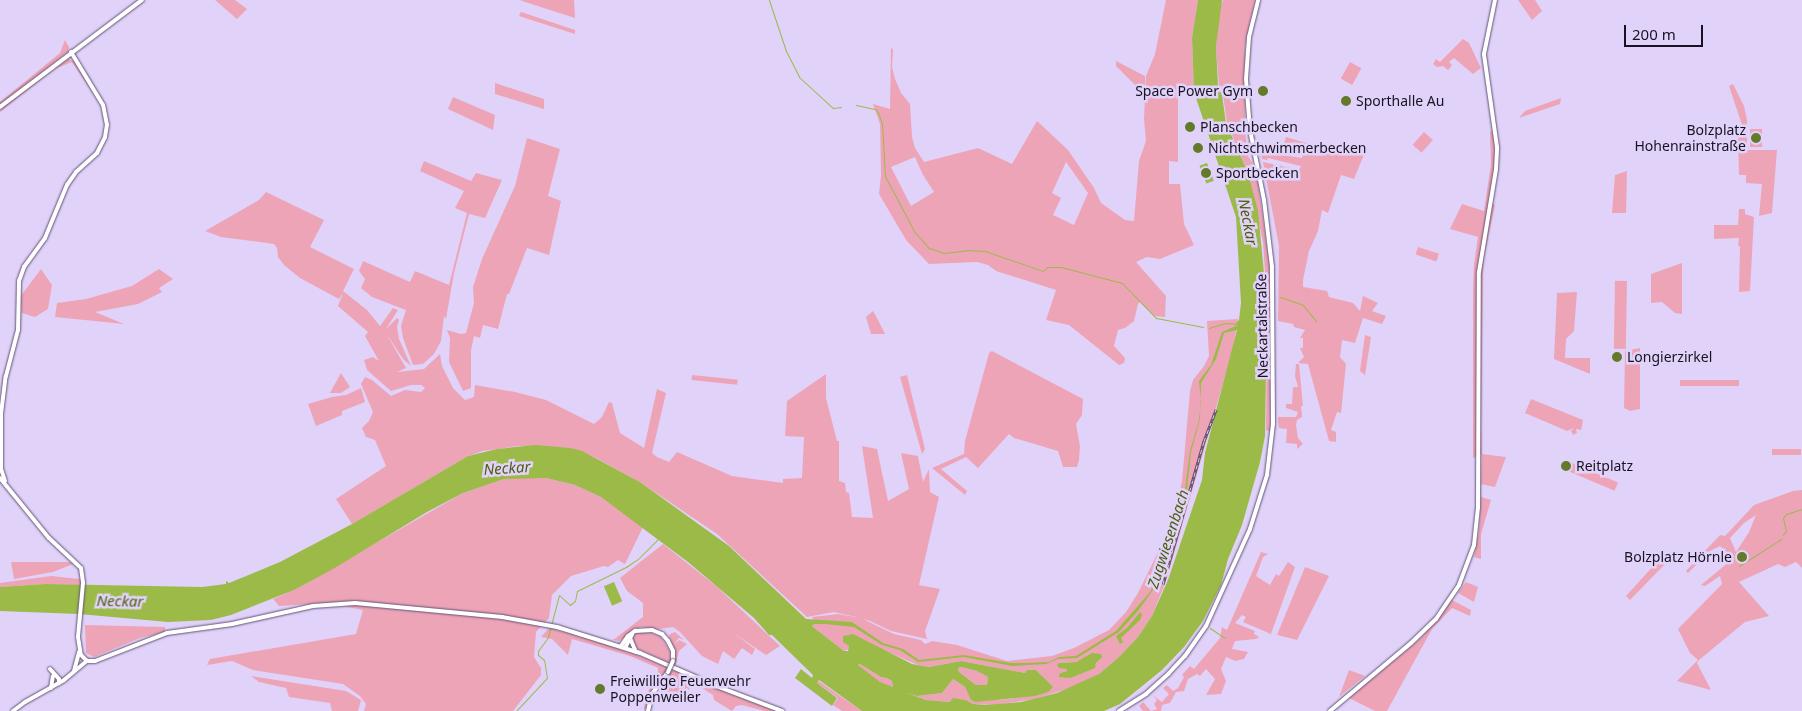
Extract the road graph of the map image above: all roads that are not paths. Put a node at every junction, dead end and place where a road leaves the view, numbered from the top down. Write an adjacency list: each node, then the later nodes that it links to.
1 (142, 0): 4 (main road)
2 (1258, 0): 23 (main road, Neckartalstraße)
3 (1495, 0): 24 (main road)
4 (71, 52): 5 (main road); 6 (main road)
5 (0, 108)
6 (1, 461): 8 (main road)
7 (0, 478): 8 (main road)
8 (6, 484): 11 (main road)
9 (631, 636): 10 (main road); 12 (main road); 21 (main road, bridge)
10 (623, 647): 12 (main road); 13 (main road)
11 (79, 648): 13 (main road); 14 (main road)
12 (636, 652): 22 (main road)
13 (86, 660): 14 (main road); 15 (main road)
14 (76, 667): 15 (main road)
15 (73, 674): 17 (main road)
16 (54, 675): 17 (main road); 18 (main road); 19 (main road)
17 (68, 677): 18 (main road)
18 (59, 684): 19 (main road)
19 (51, 688): 20 (main road)
20 (13, 711)
21 (648, 711)
22 (782, 711)
23 (1119, 711)
24 (1330, 711)

